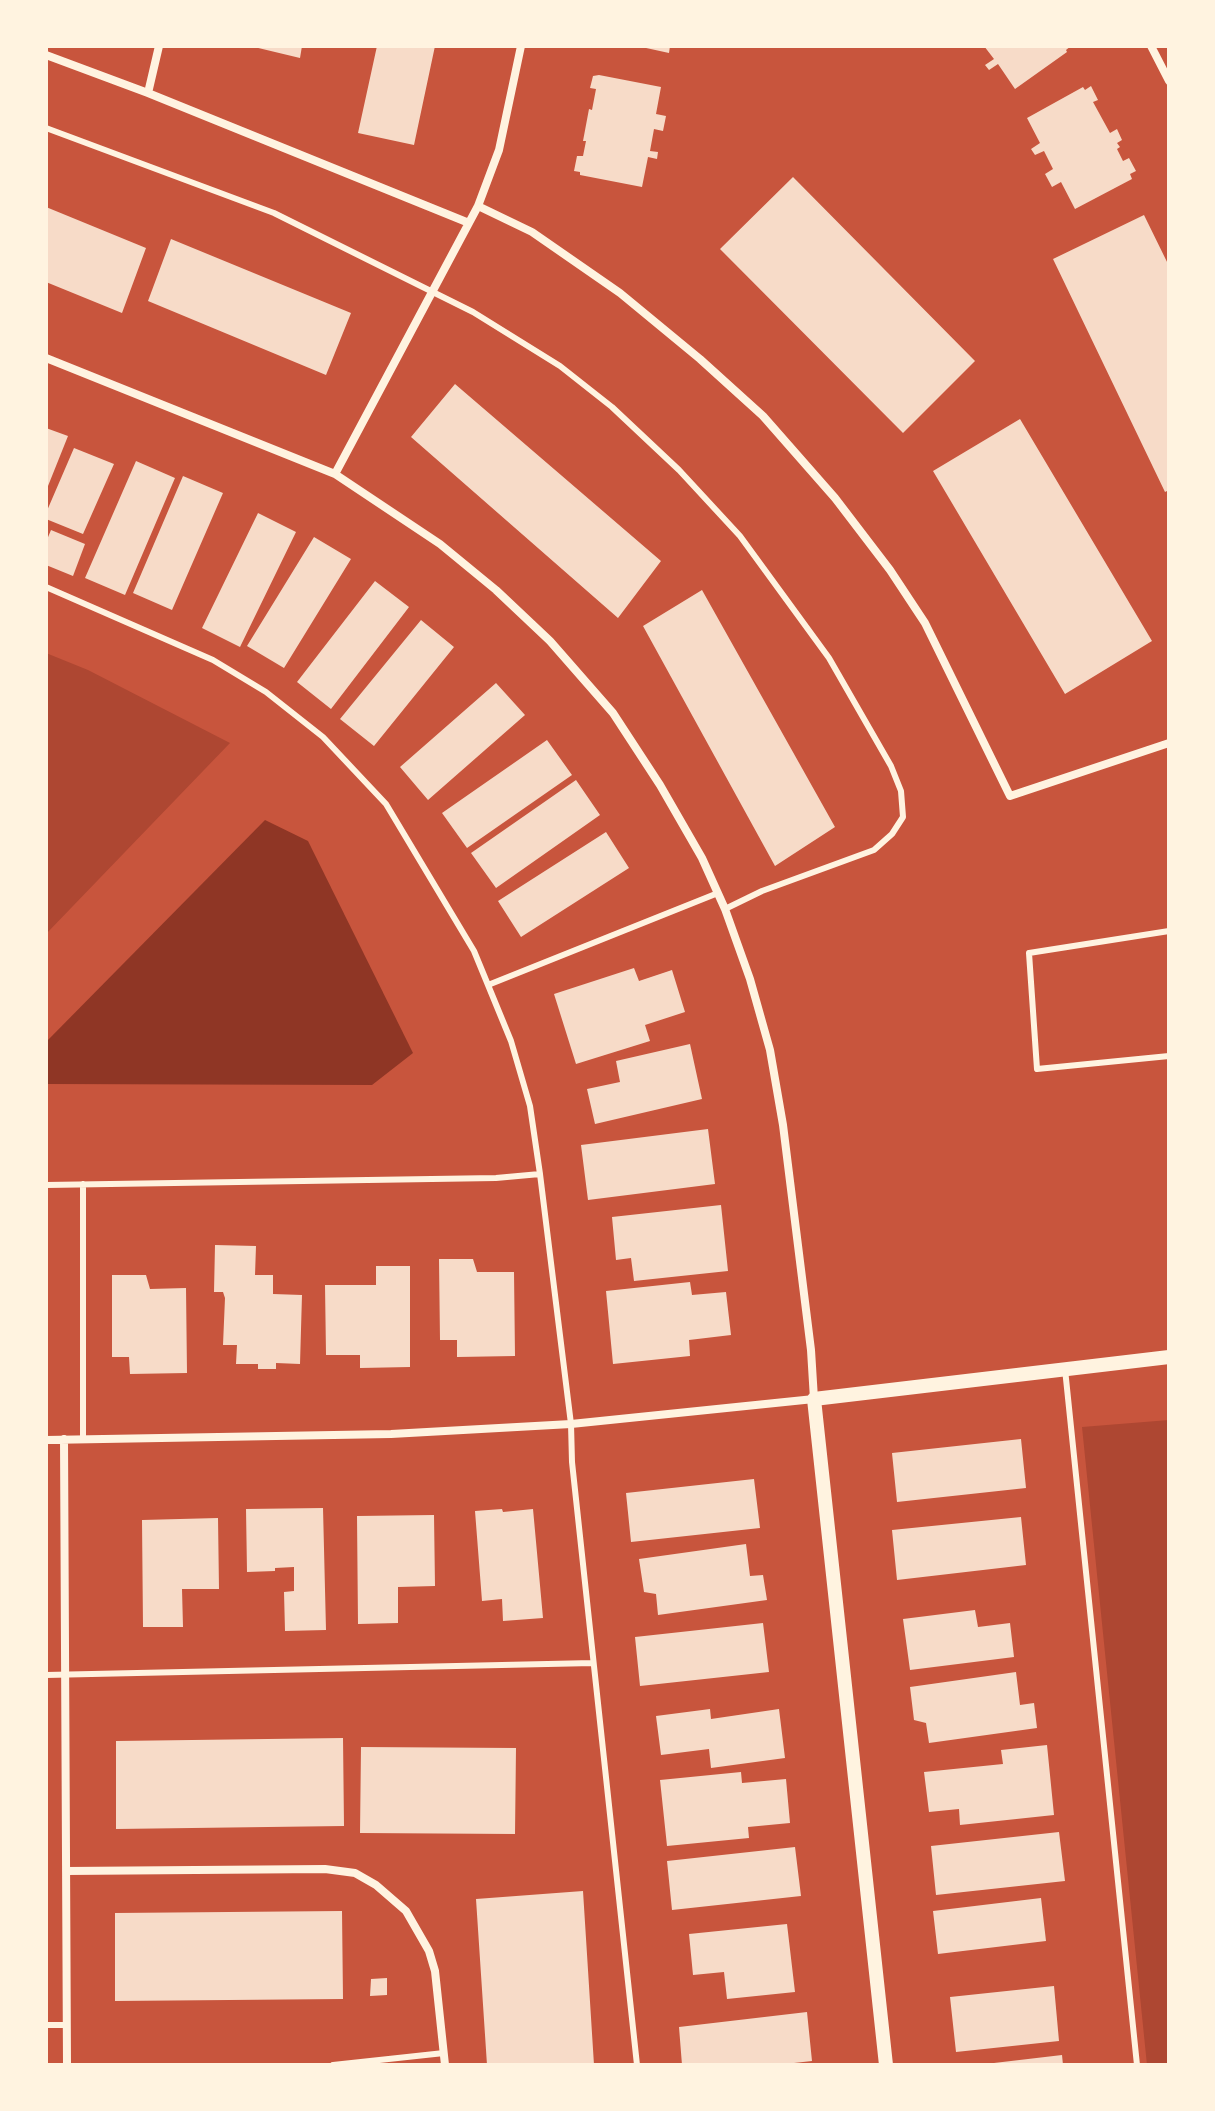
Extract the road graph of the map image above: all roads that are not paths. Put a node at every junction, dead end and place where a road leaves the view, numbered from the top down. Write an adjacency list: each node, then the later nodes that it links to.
1 (159, 46): 6 (street)
2 (521, 46): 8 (street)
3 (1151, 46): 5 (street)
4 (46, 55): 6 (street)
5 (1169, 81)
6 (148, 93): 9 (street)
7 (46, 128): 10 (lane)
8 (478, 206): 9 (street); 14 (street)
9 (469, 223): 10 (street)
10 (433, 293): 12 (street); 16 (lane)
11 (46, 358): 12 (street)
12 (335, 474): 15 (street)
13 (46, 587): 18 (lane)
14 (1169, 743)
15 (718, 893): 16 (street); 18 (lane)
16 (725, 909): 25 (street)
17 (1169, 931): 19 (lane)
18 (488, 985): 20 (lane)
19 (1169, 1056)
20 (540, 1174): 21 (lane); 26 (lane)
21 (83, 1184): 22 (lane); 28 (lane)
22 (46, 1185)
23 (1169, 1357): 24 (street)
24 (1065, 1369): 25 (street); 42 (lane)
25 (814, 1399): 26 (street); 41 (street)
26 (571, 1424): 28 (street); 30 (lane)
27 (64, 1439): 28 (street); 29 (street); 32 (street)
28 (83, 1439)
29 (46, 1440)
30 (593, 1663): 32 (lane); 40 (lane)
31 (46, 1675): 32 (lane)
32 (63, 1675): 33 (street)
33 (66, 1871): 35 (street); 36 (street)
34 (46, 2025): 35 (lane)
35 (67, 2025): 37 (street)
36 (444, 2053): 38 (lane); 39 (street)
37 (67, 2065)
38 (333, 2065)
39 (445, 2065)
40 (637, 2065)
41 (886, 2065)
42 (1137, 2065)

